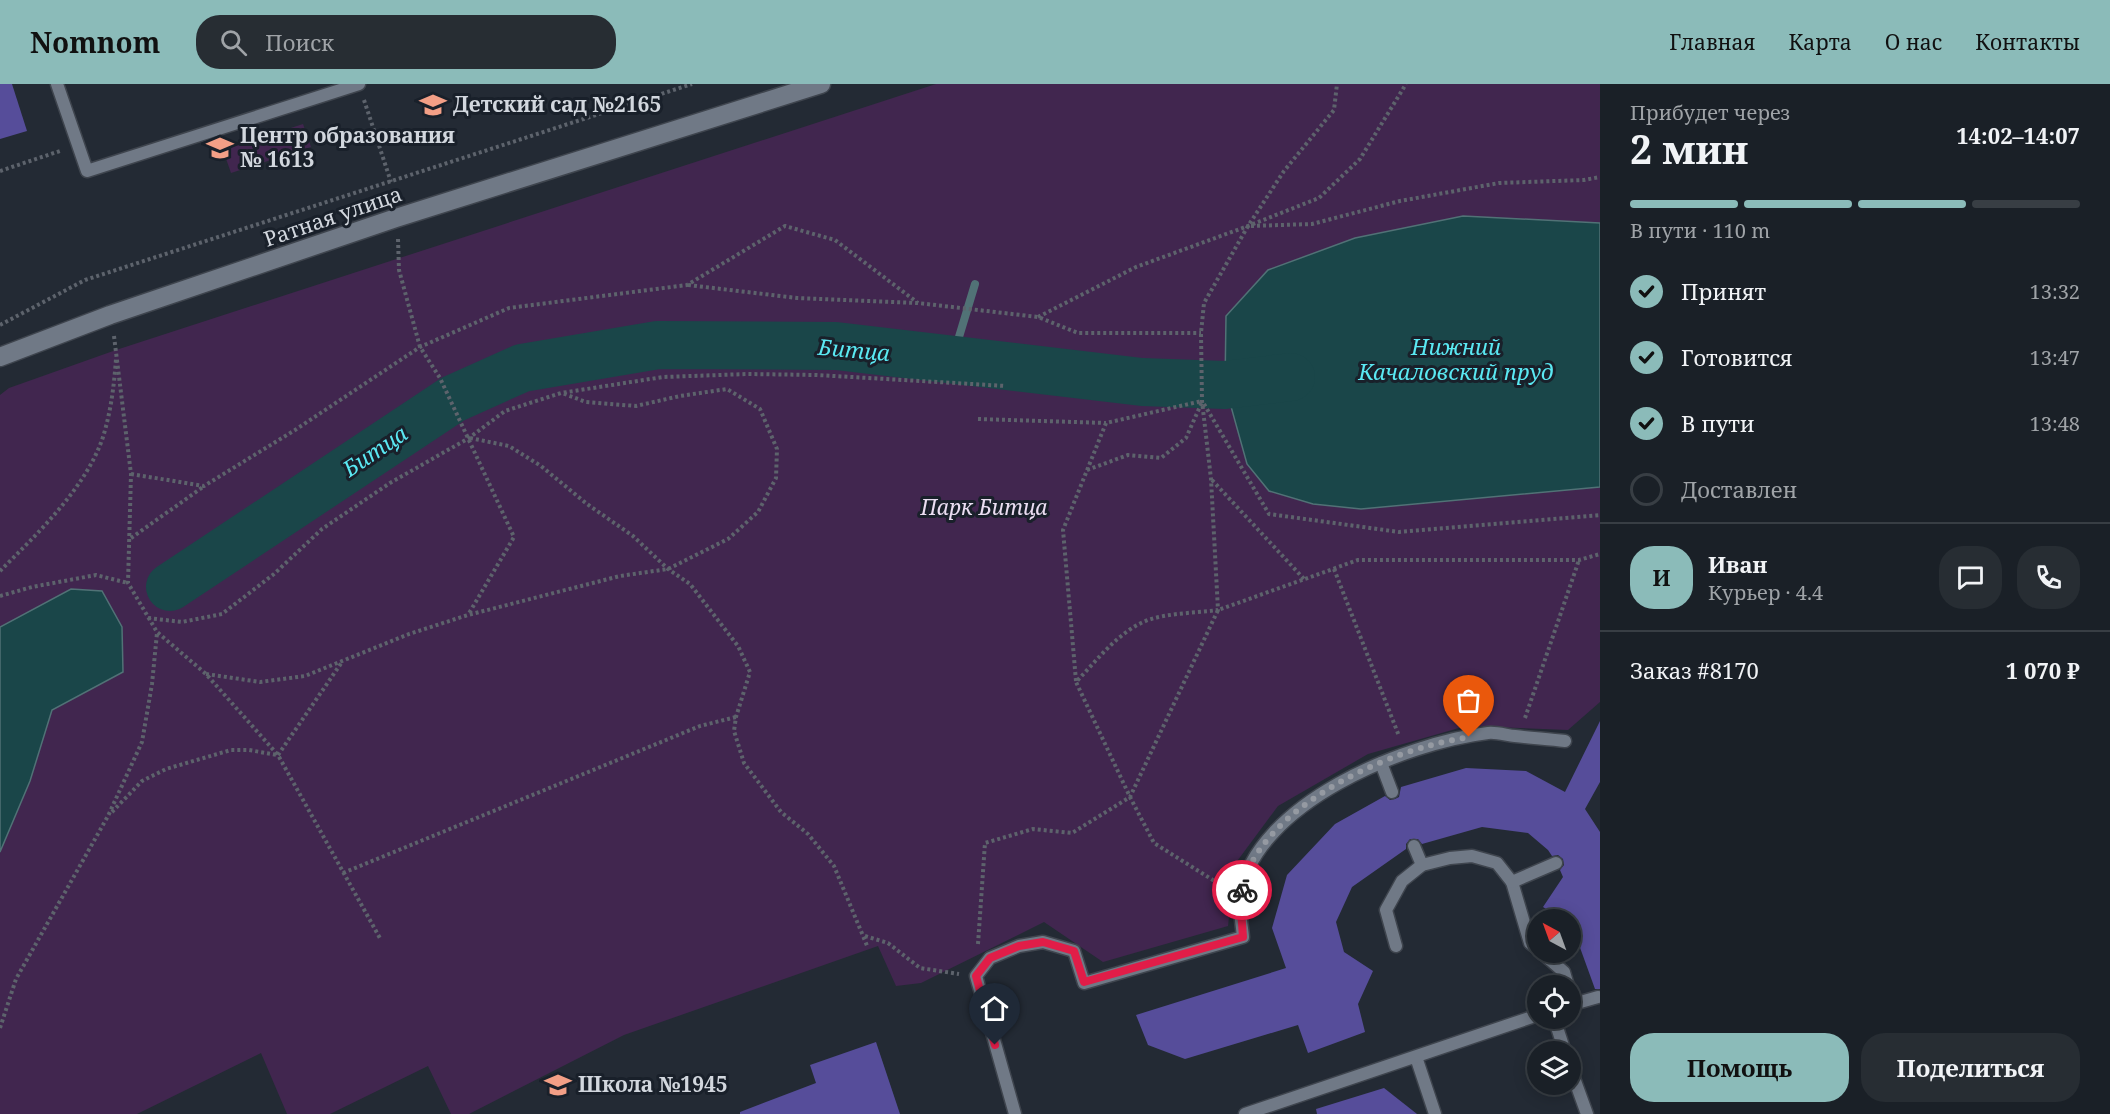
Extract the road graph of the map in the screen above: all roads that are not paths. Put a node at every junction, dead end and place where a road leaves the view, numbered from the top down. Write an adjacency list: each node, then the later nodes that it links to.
1 (57, 84): 2 (lane)
2 (359, 84)
3 (821, 84): 4 (street, Ратная улица)
4 (0, 357)
5 (1565, 741): 6 (lane)
6 (1381, 763): 7 (lane); 21 (lane)
7 (1392, 792)
8 (1414, 846): 10 (lane)
9 (1556, 863): 11 (lane)
10 (1422, 866): 11 (lane); 13 (lane)
11 (1512, 882): 12 (lane)
12 (1527, 933)
13 (1396, 946)
14 (1554, 963): 15 (lane)
15 (1565, 975)
16 (1598, 997): 17 (lane)
17 (1581, 999)
18 (1527, 1019): 19 (lane)
19 (1416, 1057): 22 (lane); 23 (lane)
20 (1580, 1095): 24 (lane)
21 (1015, 1114)
22 (1245, 1114)
23 (1435, 1114)
24 (1587, 1114)

